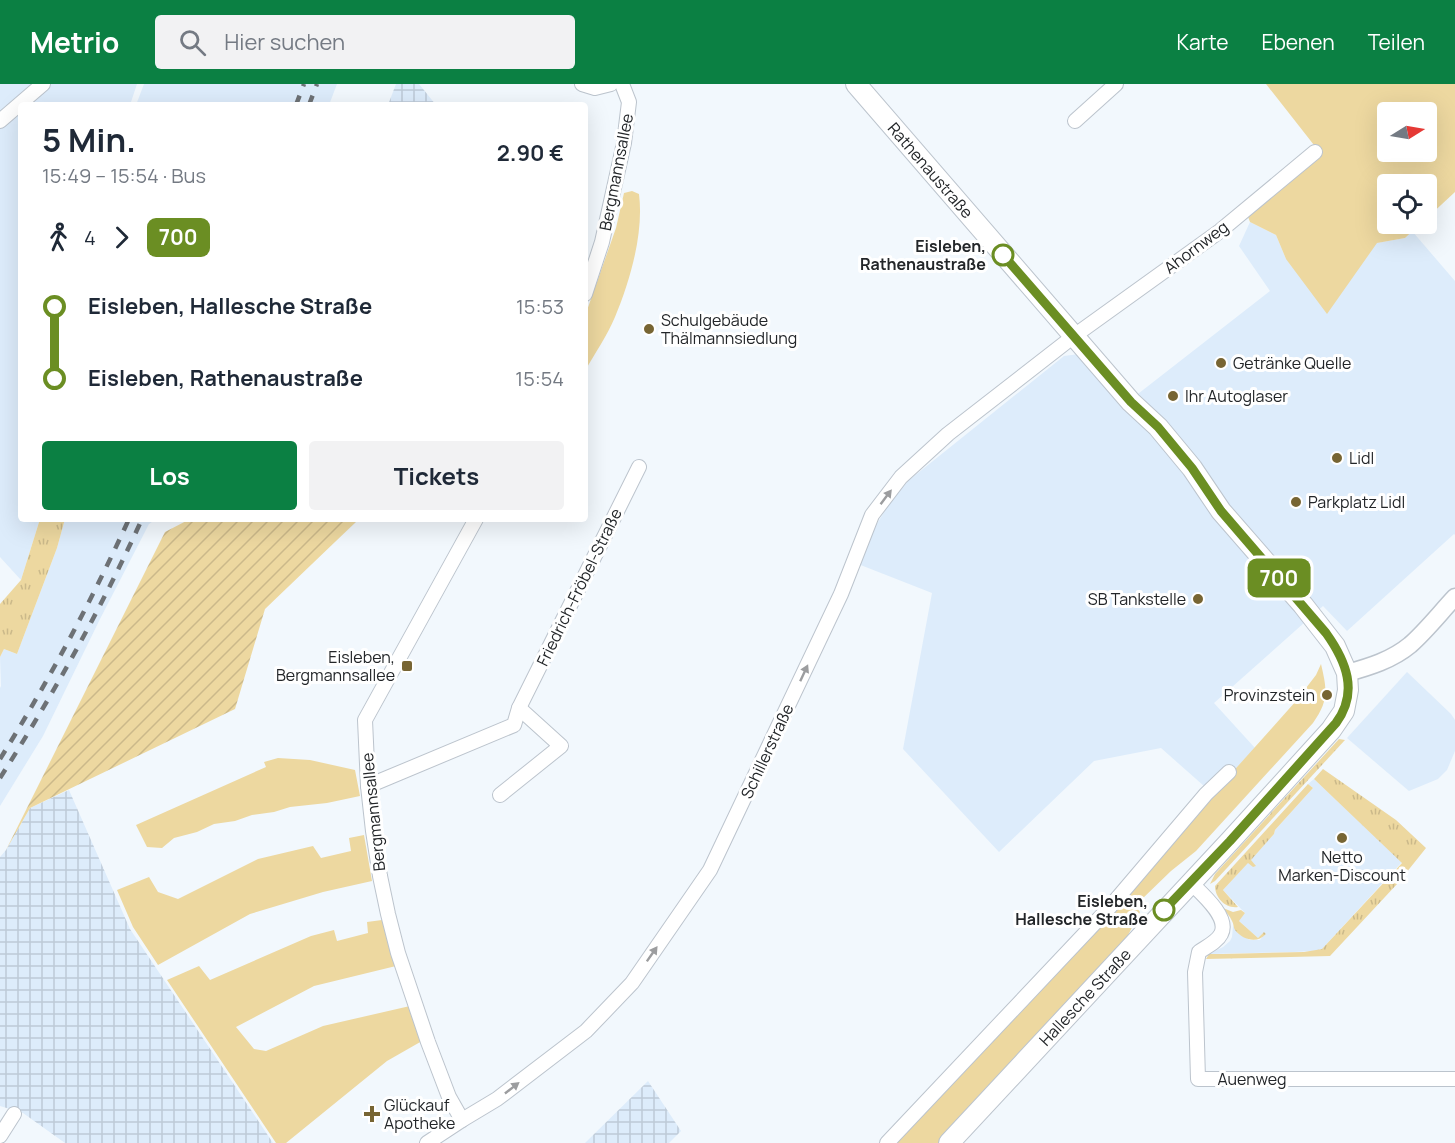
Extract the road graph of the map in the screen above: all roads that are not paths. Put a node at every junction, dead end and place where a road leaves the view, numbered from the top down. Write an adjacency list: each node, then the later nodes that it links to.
1 (43, 84): 7 (street)
2 (582, 84): 3 (street)
3 (611, 84)
4 (622, 84): 12 (street, Bergmannsallee)
5 (856, 84): 13 (main road, Rathenaustraße)
6 (1116, 84): 10 (street)
7 (22, 102)
8 (18, 106): 9 (street)
9 (0, 121)
10 (1075, 121)
11 (1315, 152): 13 (street, Ahornweg)
12 (588, 285)
13 (1074, 336): 17 (main road, Rathenaustraße); 25 (street, Schillerstraße, one-way to 13)
14 (639, 467): 18 (street, Friedrich-Fröbel-Straße)
15 (474, 522): 20 (street, Bergmannsallee)
16 (1455, 597): 17 (street)
17 (1347, 673): 22 (main road, Hallesche Straße)
18 (519, 708): 20 (street, Friedrich-Fröbel-Straße); 21 (street)
19 (1229, 772): 28 (street)
20 (368, 786): 25 (street, Bergmannsallee)
21 (500, 795)
22 (1190, 882): 23 (street, Auenweg); 29 (main road, Hallesche Straße)
23 (1455, 1079)
24 (14, 1114): 26 (street)
25 (462, 1119): 27 (street, Schillerstraße)
26 (0, 1136)
27 (428, 1143)
28 (887, 1143)
29 (949, 1143)

